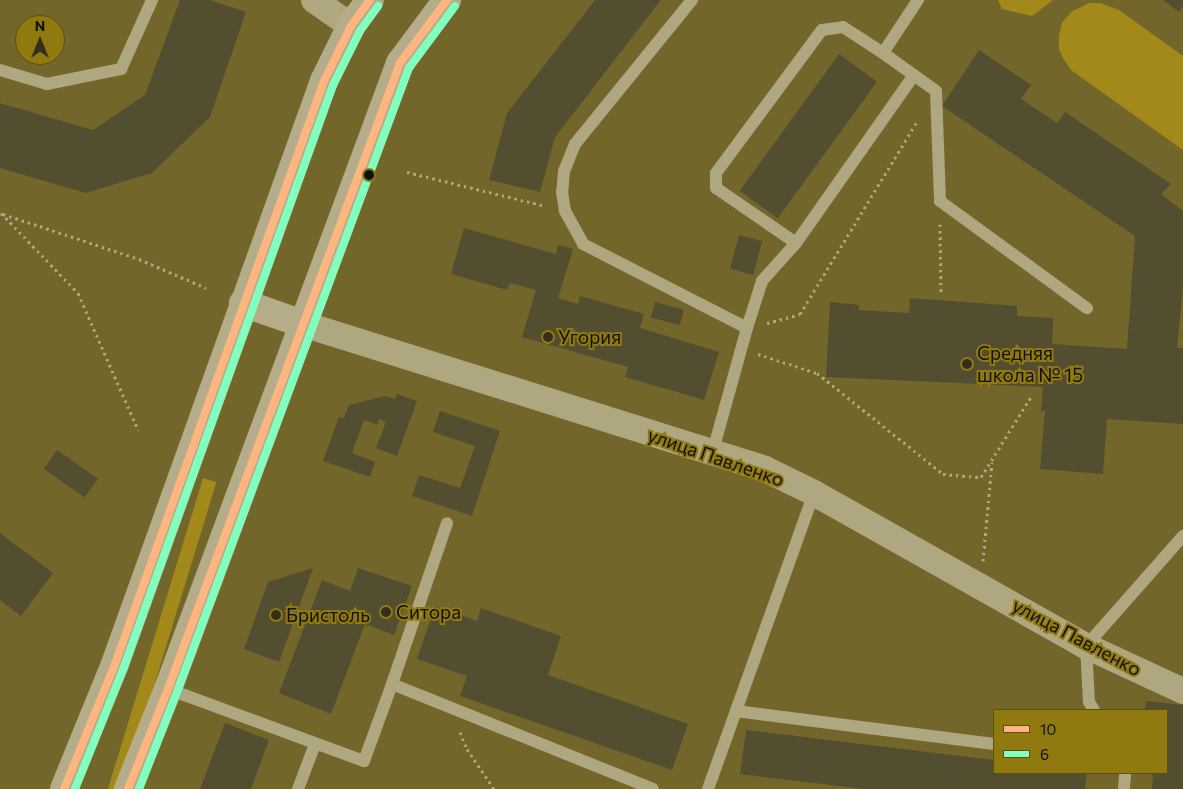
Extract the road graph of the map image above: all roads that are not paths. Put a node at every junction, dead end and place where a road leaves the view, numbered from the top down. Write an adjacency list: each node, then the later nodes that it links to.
1 (152, 0): 9 (lane)
2 (314, 0): 7 (street)
3 (370, 0): 7 (main road)
4 (447, 0): 14 (main road)
5 (692, 0): 15 (lane)
6 (918, 0): 8 (lane)
7 (351, 26): 12 (main road)
8 (883, 53): 10 (lane); 11 (lane)
9 (0, 70)
10 (914, 75): 11 (lane); 13 (lane)
11 (796, 243): 15 (lane)
12 (243, 303): 14 (main road); 29 (main road)
13 (1087, 308)
14 (303, 324): 16 (street, улица Павленко); 22 (main road)
15 (748, 328): 16 (lane)
16 (712, 454): 17 (street, улица Павленко)
17 (814, 493): 20 (street, улица Павленко); 25 (lane)
18 (447, 523): 21 (lane)
19 (1183, 536): 20 (lane)
20 (1086, 646): 23 (street, улица Павленко); 24 (lane)
21 (392, 684): 26 (lane); 32 (lane)
22 (168, 689): 26 (lane); 30 (main road)
23 (1183, 691)
24 (1093, 709)
25 (736, 711): 27 (lane); 33 (lane)
26 (315, 744): 31 (lane)
27 (993, 744)
28 (1125, 774): 34 (lane)
29 (64, 789)
30 (128, 789)
31 (298, 789)
32 (653, 789)
33 (708, 789)
34 (1124, 789)

